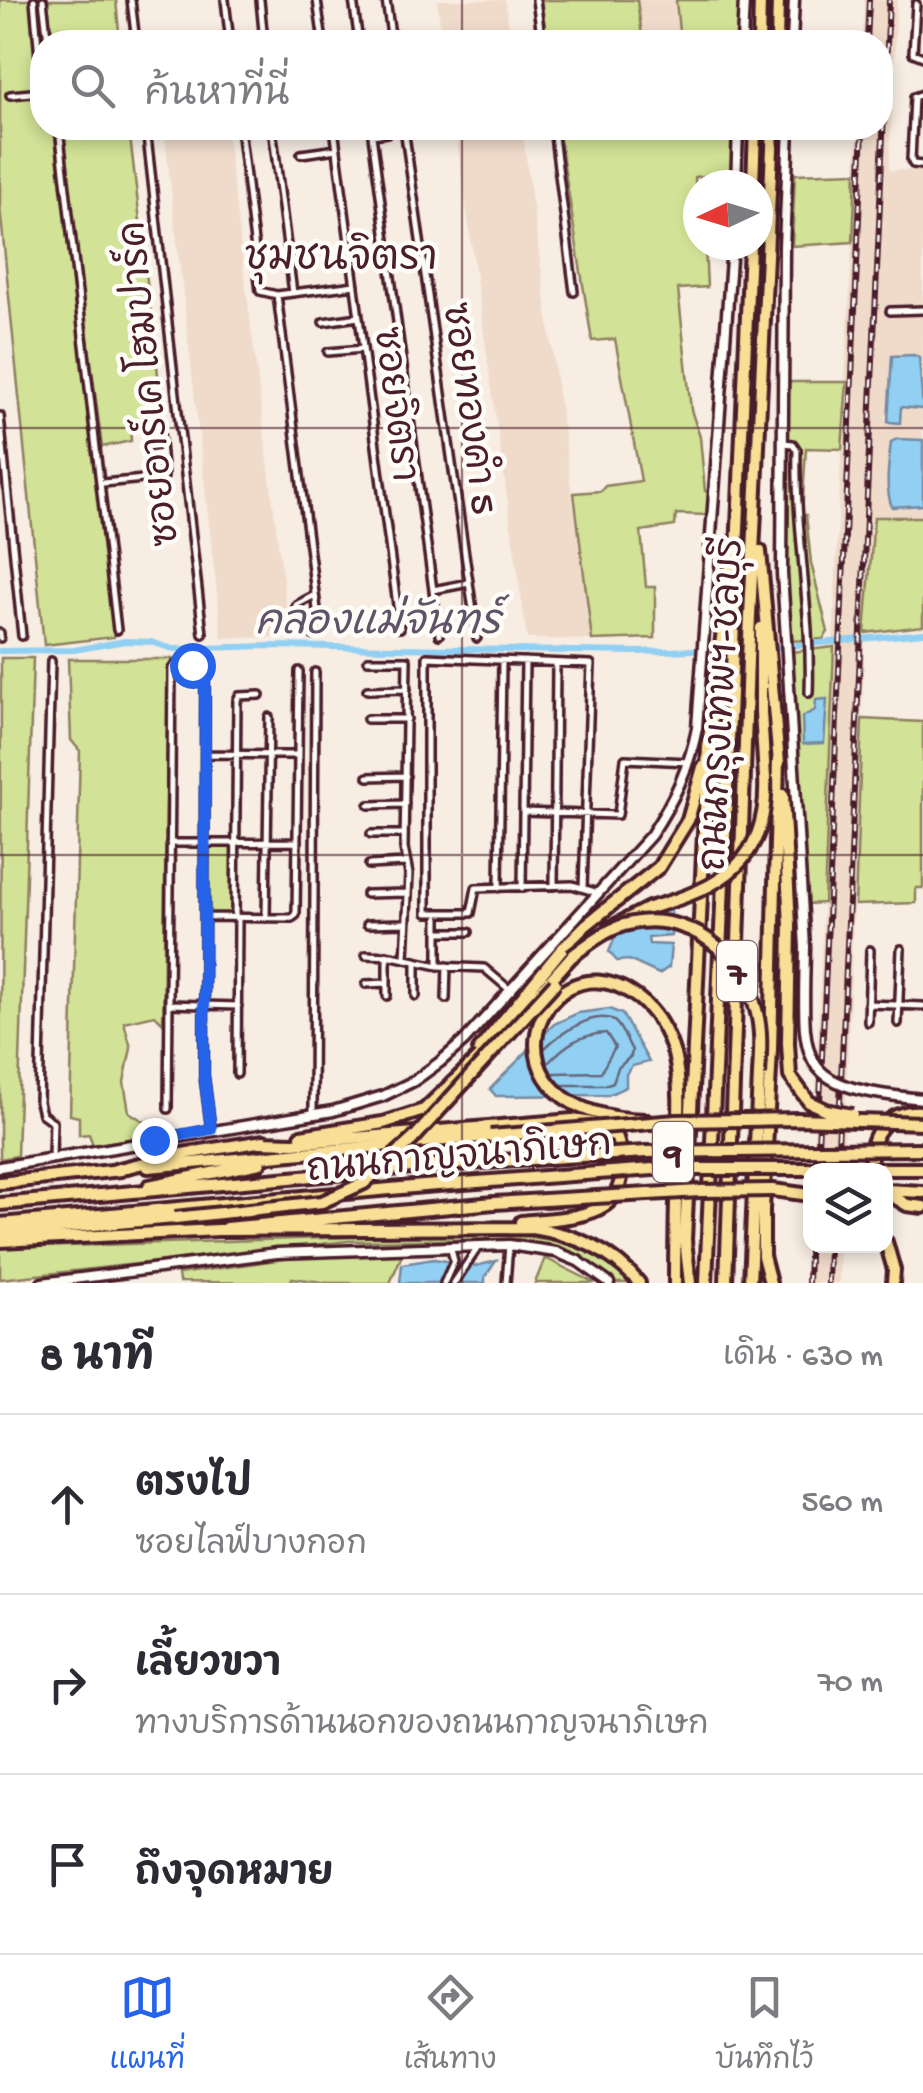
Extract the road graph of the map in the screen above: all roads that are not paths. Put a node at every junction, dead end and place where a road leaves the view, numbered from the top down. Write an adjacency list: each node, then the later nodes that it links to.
1 (34, 0): 15 (street)
2 (42, 0): 16 (street)
3 (132, 0): 17 (street)
4 (225, 0): 18 (street)
5 (260, 0): 19 (street)
6 (317, 0): 20 (street)
7 (353, 0): 21 (street)
8 (386, 0): 22 (street)
9 (536, 0): 23 (street)
10 (744, 0): 24 (main road)
11 (760, 0): 25 (highway)
12 (778, 0): 26 (highway)
13 (794, 0): 27 (main road)
14 (916, 4): 28 (street)
15 (37, 30)
16 (46, 30)
17 (135, 30)
18 (229, 30)
19 (263, 30)
20 (321, 30)
21 (357, 30)
22 (390, 30)
23 (540, 30)
24 (743, 30)
25 (759, 30)
26 (777, 30)
27 (793, 30)
28 (923, 57)
29 (30, 94): 31 (street)
30 (923, 94): 46 (street)
31 (10, 96)
32 (61, 140): 68 (street)
33 (147, 140): 77 (street, ซอยอาร์เค โฮมปาร์ค)
34 (241, 140): 54 (street)
35 (274, 140): 52 (street)
36 (336, 140): 44 (street, ซอยจิตรา)
37 (373, 140): 61 (street)
38 (406, 140): 71 (street, ซอยทองคำ 5)
39 (555, 140): 53 (street)
40 (738, 140): 47 (main road)
41 (755, 140): 48 (highway)
42 (773, 140): 70 (highway, ถนนกรุงเทพฯ-ชลบุรี / 7)
43 (788, 140): 65 (main road)
44 (337, 149): 45 (street); 51 (street, ซอยจิตรา)
45 (301, 154)
46 (923, 164)
47 (737, 170)
48 (754, 170)
49 (731, 260): 104 (main road)
50 (749, 260): 69 (highway, ถนนกรุงเทพฯ-ชลบุรี / 7)
51 (354, 285): 52 (street); 57 (street, ซอยจิตรา)
52 (293, 292): 54 (street)
53 (574, 292)
54 (277, 295): 73 (street)
55 (923, 310): 56 (street)
56 (890, 311)
57 (359, 317): 58 (street); 59 (street, ซอยจิตรา)
58 (323, 322)
59 (363, 348): 60 (street); 75 (street, ซอยจิตรา)
60 (328, 352)
61 (401, 360): 62 (street); 72 (street)
62 (382, 370)
63 (0, 416): 80 (street)
64 (160, 432): 66 (street)
65 (783, 443): 93 (street); 160 (main road, bridge)
66 (162, 454): 67 (street); 68 (street)
67 (150, 455)
68 (102, 483): 76 (street)
69 (739, 515): 98 (highway); 202 (highway, ถนนกรุงเทพฯ-ชลบุรี / 7)
70 (758, 520): 81 (highway, ถนนกรุงเทพฯ-ชลบุรี / 7); 81 (highway)
71 (469, 583): 72 (street); 82 (street, ซอยทองคำ 5)
72 (433, 590): 78 (street)
73 (313, 596): 74 (street); 79 (street)
74 (296, 619)
75 (400, 628)
76 (117, 630)
77 (204, 634)
78 (439, 634)
79 (312, 635)
80 (22, 636)
81 (759, 637): 83 (highway, ถนนกรุงเทพฯ-ชลบุรี / 7); 83 (highway)
82 (477, 638)
83 (760, 659): 103 (highway); 187 (highway, bridge); 203 (highway, ถนนกรุงเทพฯ-ชลบุรี / 7)
84 (368, 660): 91 (street)
85 (502, 660): 86 (street); 122 (street); 122 (street)
86 (525, 661): 88 (street); 109 (street)
87 (51, 662): 171 (street)
88 (556, 662): 110 (street); 111 (street)
89 (299, 671): 102 (street)
90 (315, 672): 163 (street)
91 (407, 688): 92 (street); 97 (street)
92 (367, 690)
93 (809, 693)
94 (260, 695): 100 (street)
95 (268, 717): 101 (street)
96 (368, 719): 97 (street)
97 (408, 719): 105 (street)
98 (708, 747): 158 (highway); 201 (highway)
99 (205, 754): 100 (street); 116 (street); 118 (street)
100 (237, 754): 101 (street); 117 (street)
101 (268, 755): 102 (street); 114 (street)
102 (298, 755): 115 (street)
103 (778, 758): 165 (highway, bridge); 205 (highway)
104 (690, 762): 111 (street); 126 (main road)
105 (406, 776): 106 (street); 107 (street)
106 (368, 777)
107 (405, 804): 108 (street); 113 (street)
108 (369, 805)
109 (523, 812): 110 (street); 123 (street)
110 (554, 813): 111 (street); 121 (street)
111 (586, 814): 124 (street)
112 (371, 834): 113 (street)
113 (404, 834): 119 (street)
114 (267, 842): 115 (street); 117 (street); 130 (street)
115 (297, 842): 130 (street)
116 (205, 843): 117 (street); 118 (street); 128 (street)
117 (236, 843): 129 (street)
118 (170, 844): 150 (street)
119 (405, 864): 120 (street); 125 (street)
120 (369, 865)
121 (554, 886): 123 (street); 124 (street)
122 (499, 888): 123 (street)
123 (522, 888)
124 (583, 888): 126 (street)
125 (406, 893): 127 (street); 132 (street)
126 (598, 893): 146 (main road)
127 (366, 894)
128 (205, 917): 129 (street); 152 (street)
129 (236, 918): 130 (street); 154 (street)
130 (266, 918)
131 (438, 918): 134 (street)
132 (406, 923): 133 (street); 140 (street)
133 (367, 924)
134 (438, 932): 135 (street); 142 (street)
135 (469, 932)
136 (901, 949): 153 (street)
137 (870, 950): 151 (street)
138 (366, 955): 139 (street)
139 (387, 955): 140 (street); 144 (street)
140 (404, 958): 141 (street)
141 (416, 961): 142 (street); 148 (street)
142 (438, 966): 143 (street)
143 (446, 966): 146 (street); 149 (street)
144 (387, 983): 145 (street); 147 (street)
145 (366, 984)
146 (510, 990): 163 (main road)
147 (388, 996)
148 (416, 996)
149 (446, 998)
150 (169, 1004): 152 (street); 161 (street)
151 (868, 1004): 153 (street); 156 (street)
152 (205, 1005): 154 (street); 167 (street)
153 (899, 1005): 155 (street); 157 (street)
154 (238, 1006): 159 (street)
155 (923, 1006)
156 (868, 1022)
157 (898, 1023)
158 (475, 1060): 168 (highway); 204 (highway, bridge)
159 (237, 1074)
160 (923, 1099)
161 (168, 1109)
162 (923, 1112): 172 (highway)
163 (314, 1114): 167 (main road)
164 (676, 1121): 165 (highway, bridge); 170 (highway, bridge); 200 (highway, bridge)
165 (878, 1121): 166 (highway, bridge)
166 (923, 1123)
167 (211, 1129): 171 (main road)
168 (261, 1142): 175 (highway); 185 (highway)
169 (923, 1149): 178 (highway, ถนนกาญจนาภิเษก / 9, bridge)
170 (298, 1154): 175 (highway); 178 (highway)
171 (52, 1157): 173 (main road)
172 (871, 1163)
173 (0, 1167)
174 (923, 1168): 184 (highway, ถนนกาญจนาภิเษก / 9, bridge)
175 (116, 1170): 176 (highway)
176 (0, 1184)
177 (893, 1191): 180 (highway)
178 (134, 1192): 182 (highway, ถนนกาญจนาภิเษก / 9)
179 (803, 1192): 186 (highway, bridge)
180 (923, 1192)
181 (893, 1195): 183 (highway)
182 (0, 1204)
183 (923, 1207)
184 (0, 1224)
185 (472, 1228): 186 (highway); 199 (highway)
186 (218, 1230): 188 (highway)
187 (0, 1233)
188 (0, 1241)
189 (509, 1245): 191 (main road); 197 (street); 198 (main road)
190 (450, 1246): 191 (main road); 193 (main road); 195 (street)
191 (479, 1246): 196 (street)
192 (889, 1253): 206 (highway)
193 (122, 1278): 194 (main road)
194 (42, 1283)
195 (444, 1283)
196 (454, 1283)
197 (506, 1283)
198 (608, 1283)
199 (639, 1283)
200 (675, 1283)
201 (690, 1283)
202 (706, 1283)
203 (726, 1283)
204 (750, 1283)
205 (770, 1283)
206 (893, 1283)

